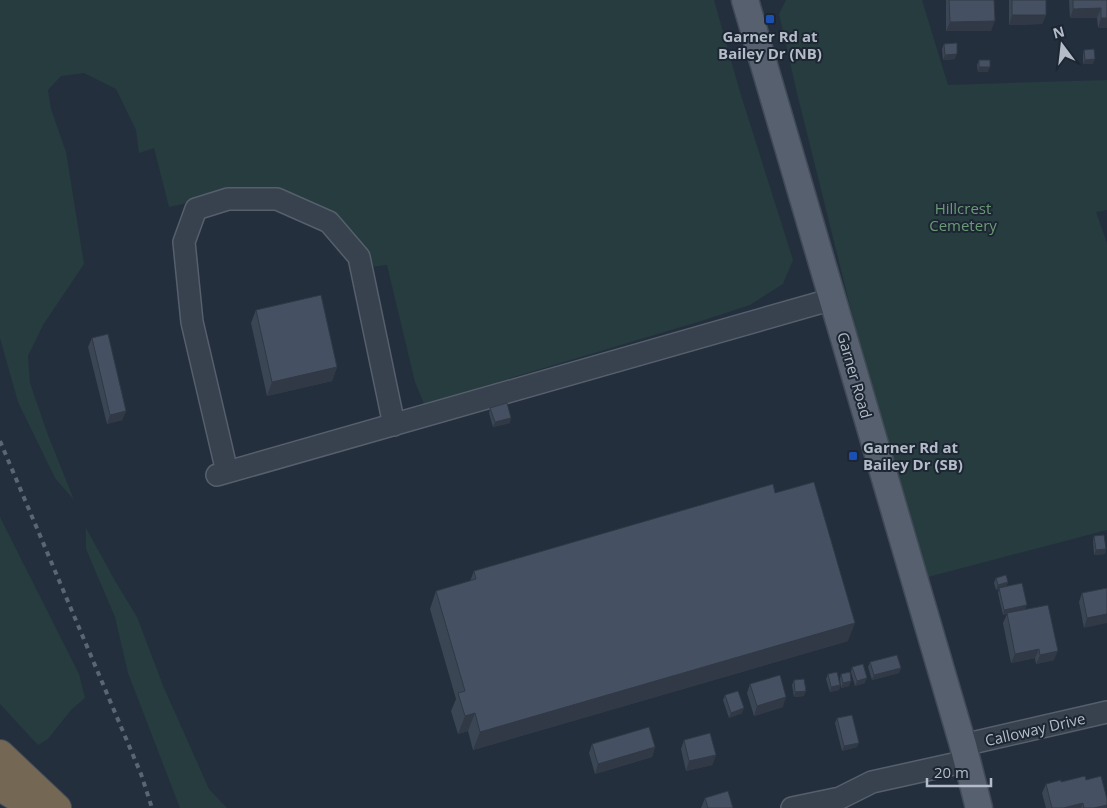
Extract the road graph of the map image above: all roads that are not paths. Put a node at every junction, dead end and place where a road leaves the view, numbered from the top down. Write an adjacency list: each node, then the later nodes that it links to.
1 (745, 0): 2 (main road, Garner Road)
2 (833, 299): 3 (street); 5 (main road, Garner Road)
3 (394, 425): 3 (street)
4 (1107, 712): 5 (street, Calloway Drive)
5 (965, 753): 10 (street, Calloway Drive); 11 (main road, Garner Road)
6 (0, 754): 9 (highway)
7 (0, 787): 8 (highway)
8 (35, 808)
9 (57, 808)
10 (792, 808)
11 (979, 808)

